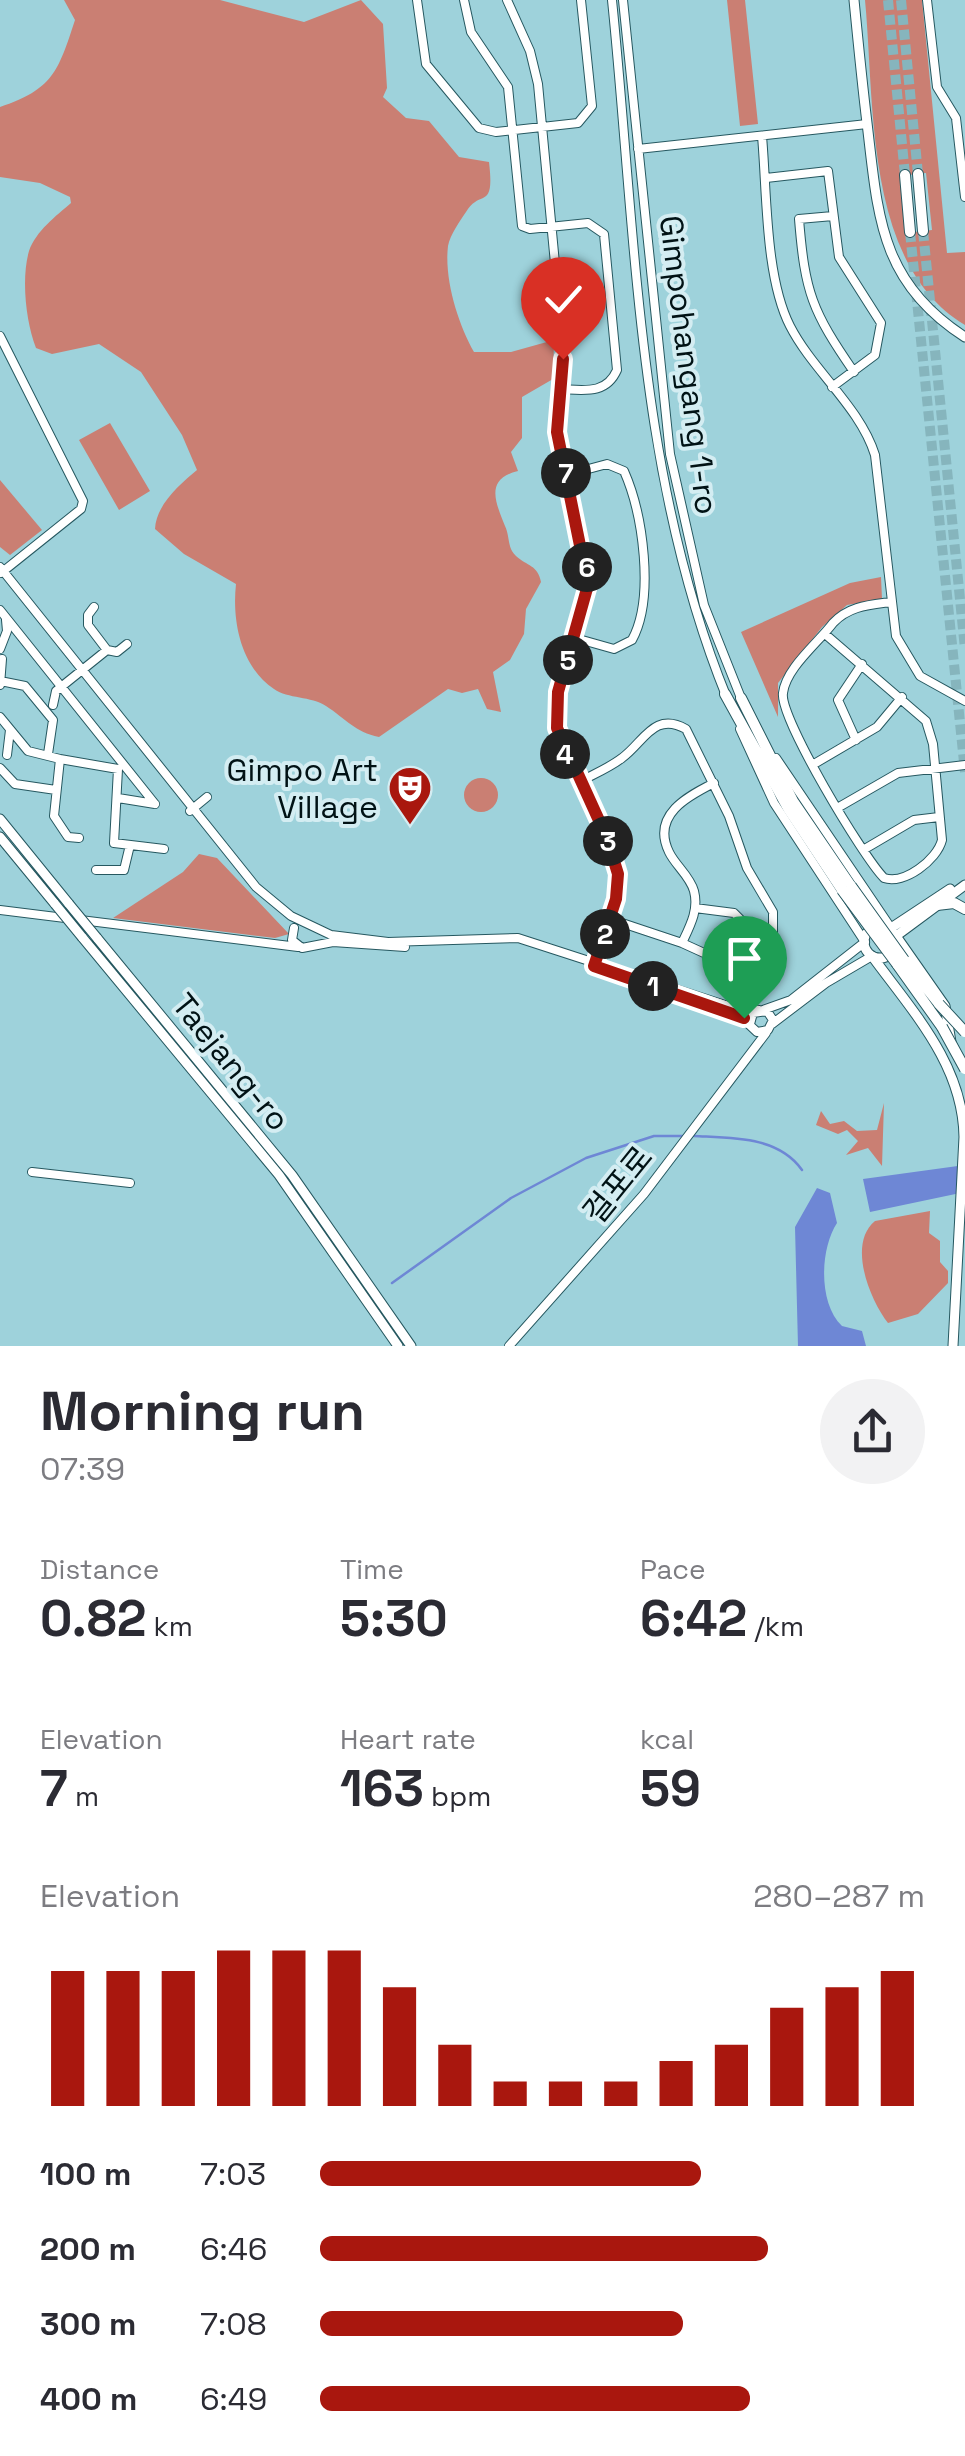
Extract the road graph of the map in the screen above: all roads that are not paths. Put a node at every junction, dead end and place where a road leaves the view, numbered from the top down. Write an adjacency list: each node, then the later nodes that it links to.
1 (416, 0): 13 (street)
2 (464, 0): 13 (street)
3 (507, 0): 12 (street)
4 (581, 0): 12 (street)
5 (612, 0): 16 (street, Gimpohangang 1-ro)
6 (623, 0): 15 (street, Gimpohangang 1-ro)
7 (855, 0): 11 (main road)
8 (927, 0): 10 (street)
9 (965, 104): 10 (street)
10 (954, 112): 20 (street)
11 (867, 124): 14 (street); 26 (main road)
12 (542, 127): 13 (street); 22 (street)
13 (513, 131): 22 (street)
14 (762, 136): 15 (street); 19 (street)
15 (638, 149): 16 (street); 47 (street, Gimpohangang 1-ro)
16 (628, 150): 45 (street, Gimpohangang 1-ro)
17 (918, 174): 23 (highway)
18 (904, 175): 24 (highway)
19 (766, 178): 21 (street); 28 (street)
20 (965, 197)
21 (833, 216): 27 (street); 27 (street)
22 (551, 226): 29 (street); 29 (street)
23 (923, 231)
24 (910, 232)
25 (0, 336): 31 (street)
26 (965, 337)
27 (854, 372): 28 (street)
28 (832, 388): 32 (street)
29 (560, 390): 30 (street)
30 (566, 475): 36 (street); 36 (street)
31 (1, 571): 42 (street)
32 (891, 602): 35 (street); 48 (street)
33 (94, 608): 39 (street)
34 (2, 614): 38 (street); 44 (street)
35 (824, 634): 41 (street); 55 (street)
36 (575, 638): 59 (street)
37 (127, 644): 39 (street)
38 (0, 648)
39 (108, 650): 42 (street)
40 (2, 659): 43 (street)
41 (862, 664): 46 (street); 51 (street)
42 (81, 671): 44 (street); 65 (street)
43 (0, 683): 52 (street)
44 (61, 686): 49 (street); 62 (street)
45 (725, 694): 75 (highway); 86 (street, Gimpohangang 1-ro)
46 (902, 697): 51 (street); 58 (street)
47 (740, 698): 75 (highway); 84 (street, Gimpohangang 1-ro)
48 (965, 701)
49 (54, 705)
50 (4, 722): 52 (street); 53 (street)
51 (856, 740): 55 (street)
52 (48, 754): 54 (street)
53 (7, 755)
54 (60, 759): 61 (street); 62 (street)
55 (814, 764): 64 (street)
56 (965, 765): 58 (street)
57 (0, 768): 61 (street)
58 (935, 768): 64 (street); 66 (street)
59 (579, 782): 60 (street); 80 (street)
60 (714, 784): 77 (street); 85 (street)
61 (56, 790): 69 (street)
62 (118, 798): 70 (street)
63 (207, 798): 65 (street)
64 (839, 808): 72 (street)
65 (191, 810): 81 (street); 83 (street)
66 (940, 817): 72 (street); 72 (street)
67 (0, 819): 105 (main road, Taejang-ro, bridge)
68 (0, 836): 104 (main road, Taejang-ro, bridge)
69 (79, 838)
70 (130, 845): 71 (street); 73 (street)
71 (164, 849)
72 (863, 850)
73 (96, 870)
74 (965, 882): 76 (main road); 84 (main road)
75 (846, 888): 92 (highway, bridge)
76 (938, 905): 79 (highway); 84 (main road)
77 (695, 908): 85 (street); 87 (street)
78 (0, 910): 88 (street)
79 (965, 910)
80 (610, 920): 87 (street); 93 (street)
81 (306, 923): 82 (street); 83 (street)
82 (315, 930): 89 (street); 93 (street)
83 (293, 932): 88 (street); 90 (street)
84 (893, 932): 86 (main road); 91 (main road); 100 (main road)
85 (772, 940): 87 (street)
86 (864, 942): 91 (main road); 94 (street)
87 (682, 943)
88 (280, 944): 90 (street)
89 (313, 944): 90 (street); 93 (street)
90 (298, 946)
91 (872, 956): 96 (street, 걸포로); 100 (main road)
92 (901, 962): 97 (highway, bridge); 99 (highway, bridge)
93 (595, 964): 94 (street); 95 (street)
94 (761, 1010): 95 (street); 96 (street)
95 (752, 1027): 96 (street); 98 (street)
96 (770, 1027): 98 (street, 걸포로)
97 (965, 1032)
98 (755, 1047): 106 (street, 걸포로)
99 (965, 1069)
100 (954, 1080): 101 (main road)
101 (964, 1138): 107 (main road)
102 (32, 1172): 103 (street)
103 (130, 1183)
104 (398, 1346)
105 (411, 1346)
106 (510, 1346)
107 (953, 1346)

